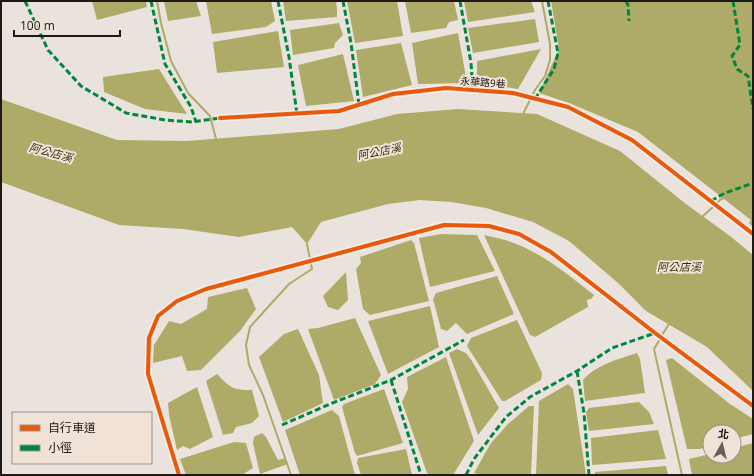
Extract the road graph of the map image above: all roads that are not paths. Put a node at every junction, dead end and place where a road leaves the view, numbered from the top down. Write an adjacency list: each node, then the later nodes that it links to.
1 (220, 118): 2 (street, 永華路9巷)
2 (753, 234)
3 (753, 406): 4 (street)
4 (179, 475)

